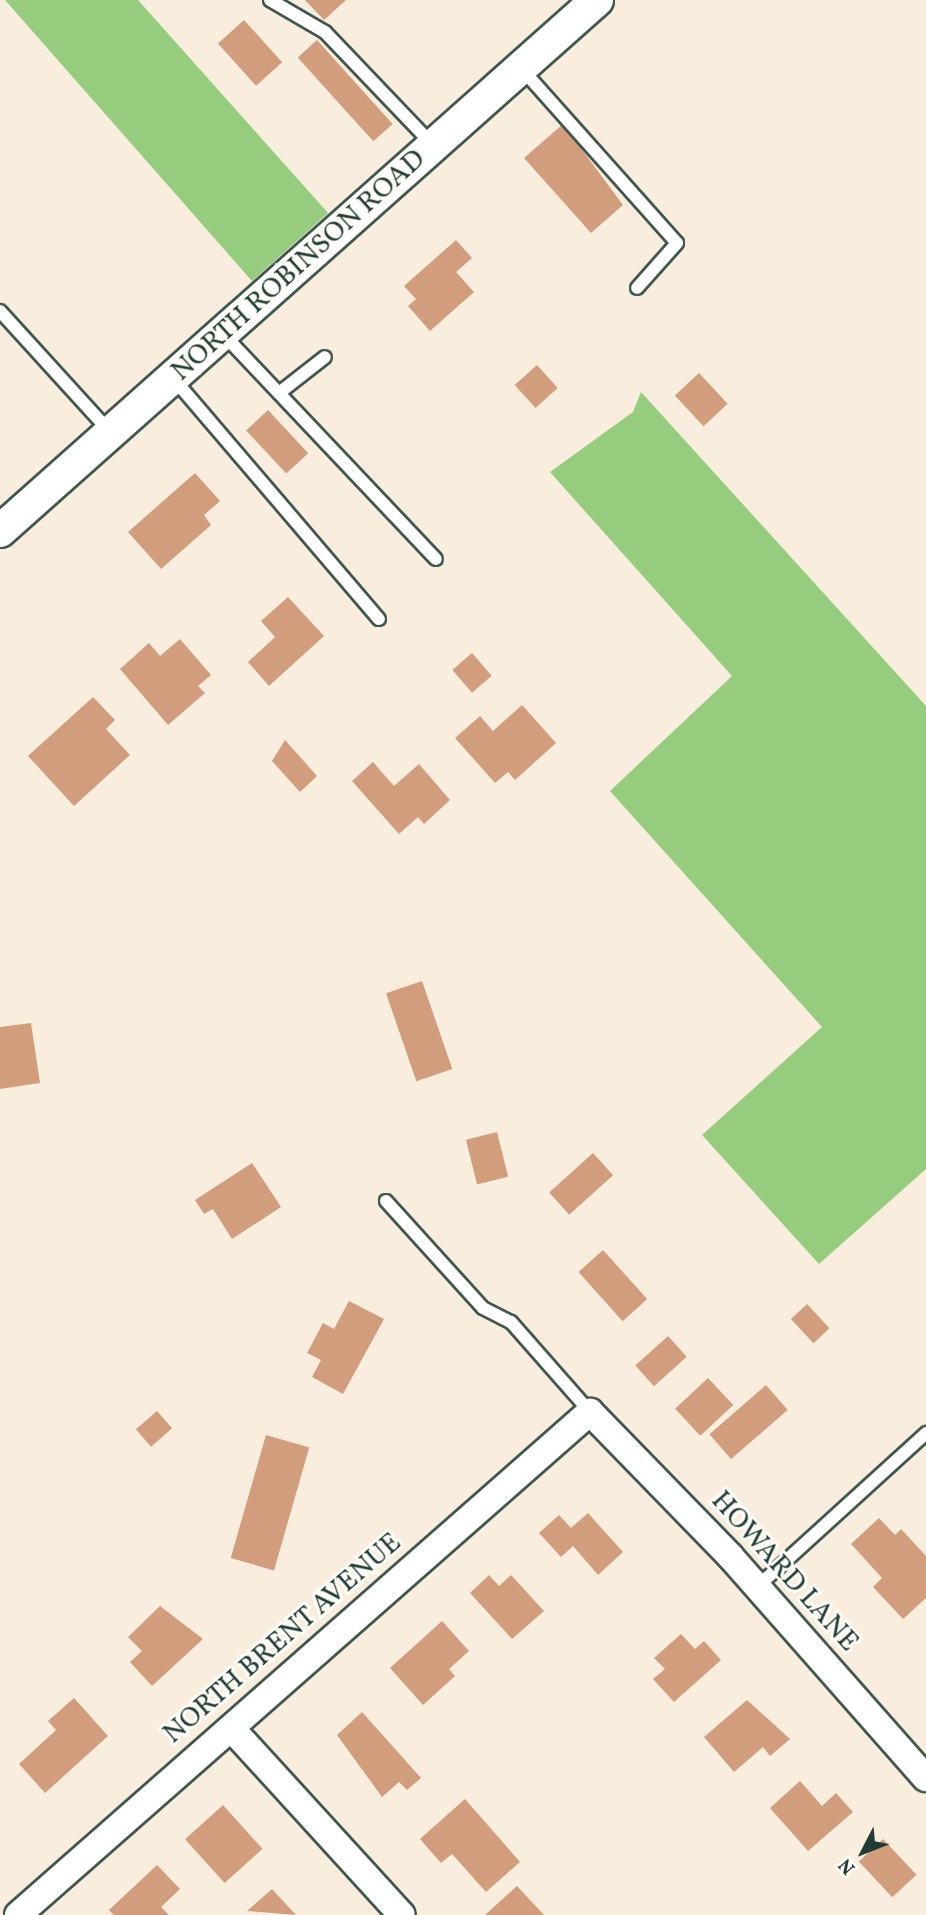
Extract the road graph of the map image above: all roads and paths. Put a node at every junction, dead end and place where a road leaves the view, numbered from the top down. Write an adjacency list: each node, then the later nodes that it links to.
1 (270, 0): 4 (lane)
2 (597, 0): 3 (street, NORTH ROBINSON ROAD)
3 (520, 68): 4 (street, NORTH ROBINSON ROAD); 5 (lane)
4 (433, 146): 7 (street, NORTH ROBINSON ROAD)
5 (637, 288)
6 (0, 311): 11 (lane)
7 (222, 333): 9 (street, NORTH ROBINSON ROAD); 10 (lane)
8 (325, 357): 10 (lane)
9 (173, 377): 11 (street, NORTH ROBINSON ROAD); 14 (lane)
10 (279, 393): 13 (lane)
11 (111, 433): 12 (street, NORTH ROBINSON ROAD)
12 (0, 531)
13 (436, 559)
14 (379, 619)
15 (386, 1201): 16 (lane)
16 (590, 1412): 18 (street, HOWARD LANE); 19 (street, NORTH BRENT AVENUE)
17 (926, 1433): 18 (lane)
18 (757, 1587): 20 (street, HOWARD LANE)
19 (231, 1728): 21 (street, NORTH BRENT AVENUE); 22 (street)
20 (926, 1778)
21 (18, 1915)
22 (402, 1915)

